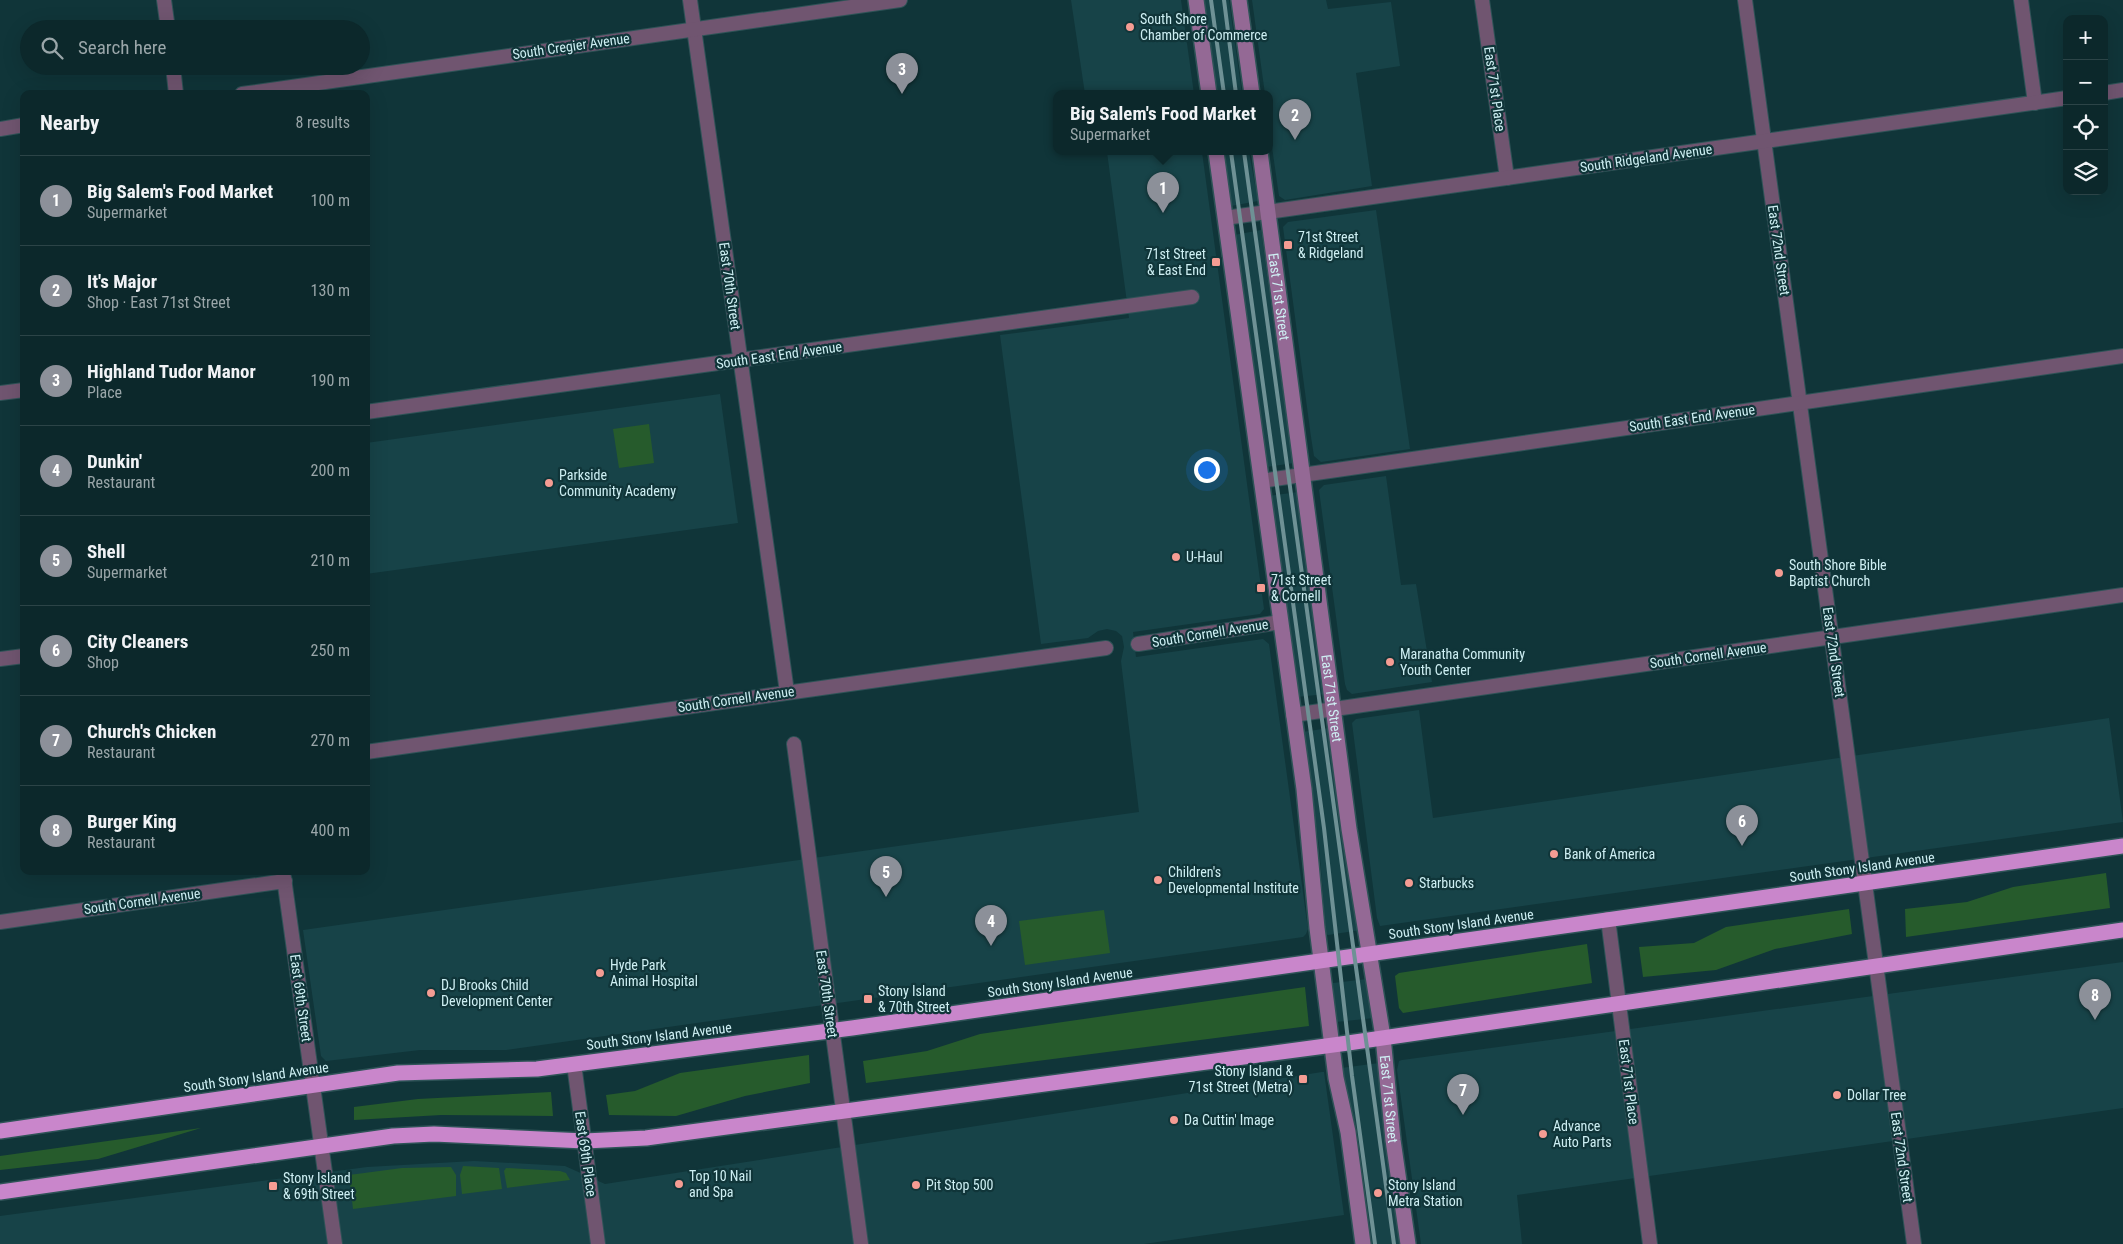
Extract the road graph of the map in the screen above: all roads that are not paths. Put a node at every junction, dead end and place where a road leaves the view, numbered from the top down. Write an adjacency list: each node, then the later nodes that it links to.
1 (164, 0): 9 (street)
2 (690, 0): 10 (street, East 70th Street)
3 (900, 0): 10 (street, South Cregier Avenue)
4 (1196, 0): 14 (main road)
5 (1239, 0): 15 (main road)
6 (1482, 0): 25 (street, East 71st Place)
7 (1745, 0): 22 (street, East 72nd Street)
8 (2021, 0): 19 (street)
9 (167, 20)
10 (694, 29): 13 (street, South Cregier Avenue); 30 (street, East 70th Street)
11 (174, 75): 12 (street)
12 (176, 90)
13 (270, 90)
14 (1207, 90)
15 (1251, 90)
16 (2123, 90): 17 (street)
17 (2108, 92)
18 (2063, 99): 19 (street, South Ridgeland Avenue)
19 (2035, 103): 22 (street, South Ridgeland Avenue)
20 (20, 126): 21 (street)
21 (0, 129)
22 (1764, 141): 25 (street, South Ridgeland Avenue); 33 (street, East 72nd Street)
23 (1216, 155): 27 (main road)
24 (1260, 155): 26 (main road, East 71st Street)
25 (1507, 178): 26 (street, South Ridgeland Avenue)
26 (1268, 212): 27 (street, South Ridgeland Avenue); 35 (main road, East 71st Street)
27 (1225, 218): 36 (main road)
28 (1192, 297): 30 (street, South East End Avenue)
29 (2123, 356): 33 (street, South East End Avenue)
30 (740, 360): 34 (street, South East End Avenue); 44 (street, East 70th Street)
31 (20, 390): 32 (street)
32 (0, 393)
33 (1800, 402): 35 (street, South East End Avenue); 39 (street, East 72nd Street)
34 (370, 411)
35 (1302, 475): 36 (street, South East End Avenue); 45 (main road, East 71st Street)
36 (1261, 481): 38 (main road)
37 (2123, 595): 39 (street, South Cornell Avenue)
38 (1281, 622): 40 (street, South Cornell Avenue); 46 (main road)
39 (1832, 637): 45 (street, South Cornell Avenue); 51 (street, East 72nd Street)
40 (1138, 644)
41 (1106, 648): 44 (street, South Cornell Avenue)
42 (20, 656): 43 (street)
43 (0, 659)
44 (787, 692): 48 (street, South Cornell Avenue)
45 (1333, 709): 46 (street, South Cornell Avenue); 55 (main road, East 71st Street)
46 (1293, 715): 56 (main road)
47 (794, 744): 59 (street, East 70th Street)
48 (370, 751)
49 (2123, 846): 51 (highway, South Stony Island Avenue)
50 (284, 876): 53 (street, South Cornell Avenue); 63 (street, East 69th Street)
51 (1866, 882): 52 (highway, South Stony Island Avenue); 57 (street, East 72nd Street)
52 (1608, 919): 55 (highway, South Stony Island Avenue); 58 (street, East 71st Place)
53 (0, 922)
54 (2123, 930): 57 (highway)
55 (1370, 954): 56 (highway, South Stony Island Avenue); 60 (main road, East 71st Street)
56 (1322, 961): 59 (highway, South Stony Island Avenue); 61 (main road)
57 (1877, 965): 58 (highway); 75 (street, East 72nd Street)
58 (1619, 1002): 60 (highway); 74 (street, East 71st Place)
59 (832, 1030): 62 (highway, South Stony Island Avenue); 64 (street, East 70th Street)
60 (1383, 1037): 61 (highway); 73 (main road, East 71st Street)
61 (1332, 1045): 64 (highway); 72 (main road)
62 (574, 1064): 63 (highway, South Stony Island Avenue); 66 (street, East 69th Place)
63 (313, 1084): 65 (highway, South Stony Island Avenue); 67 (street, East 69th Street)
64 (843, 1112): 66 (highway); 71 (street, East 70th Street)
65 (0, 1131)
66 (585, 1141): 67 (highway); 70 (street, East 69th Place)
67 (321, 1146): 68 (highway); 69 (street, East 69th Street)
68 (0, 1192)
69 (335, 1244)
70 (598, 1244)
71 (861, 1244)
72 (1363, 1244)
73 (1408, 1244)
74 (1650, 1244)
75 (1914, 1244)

